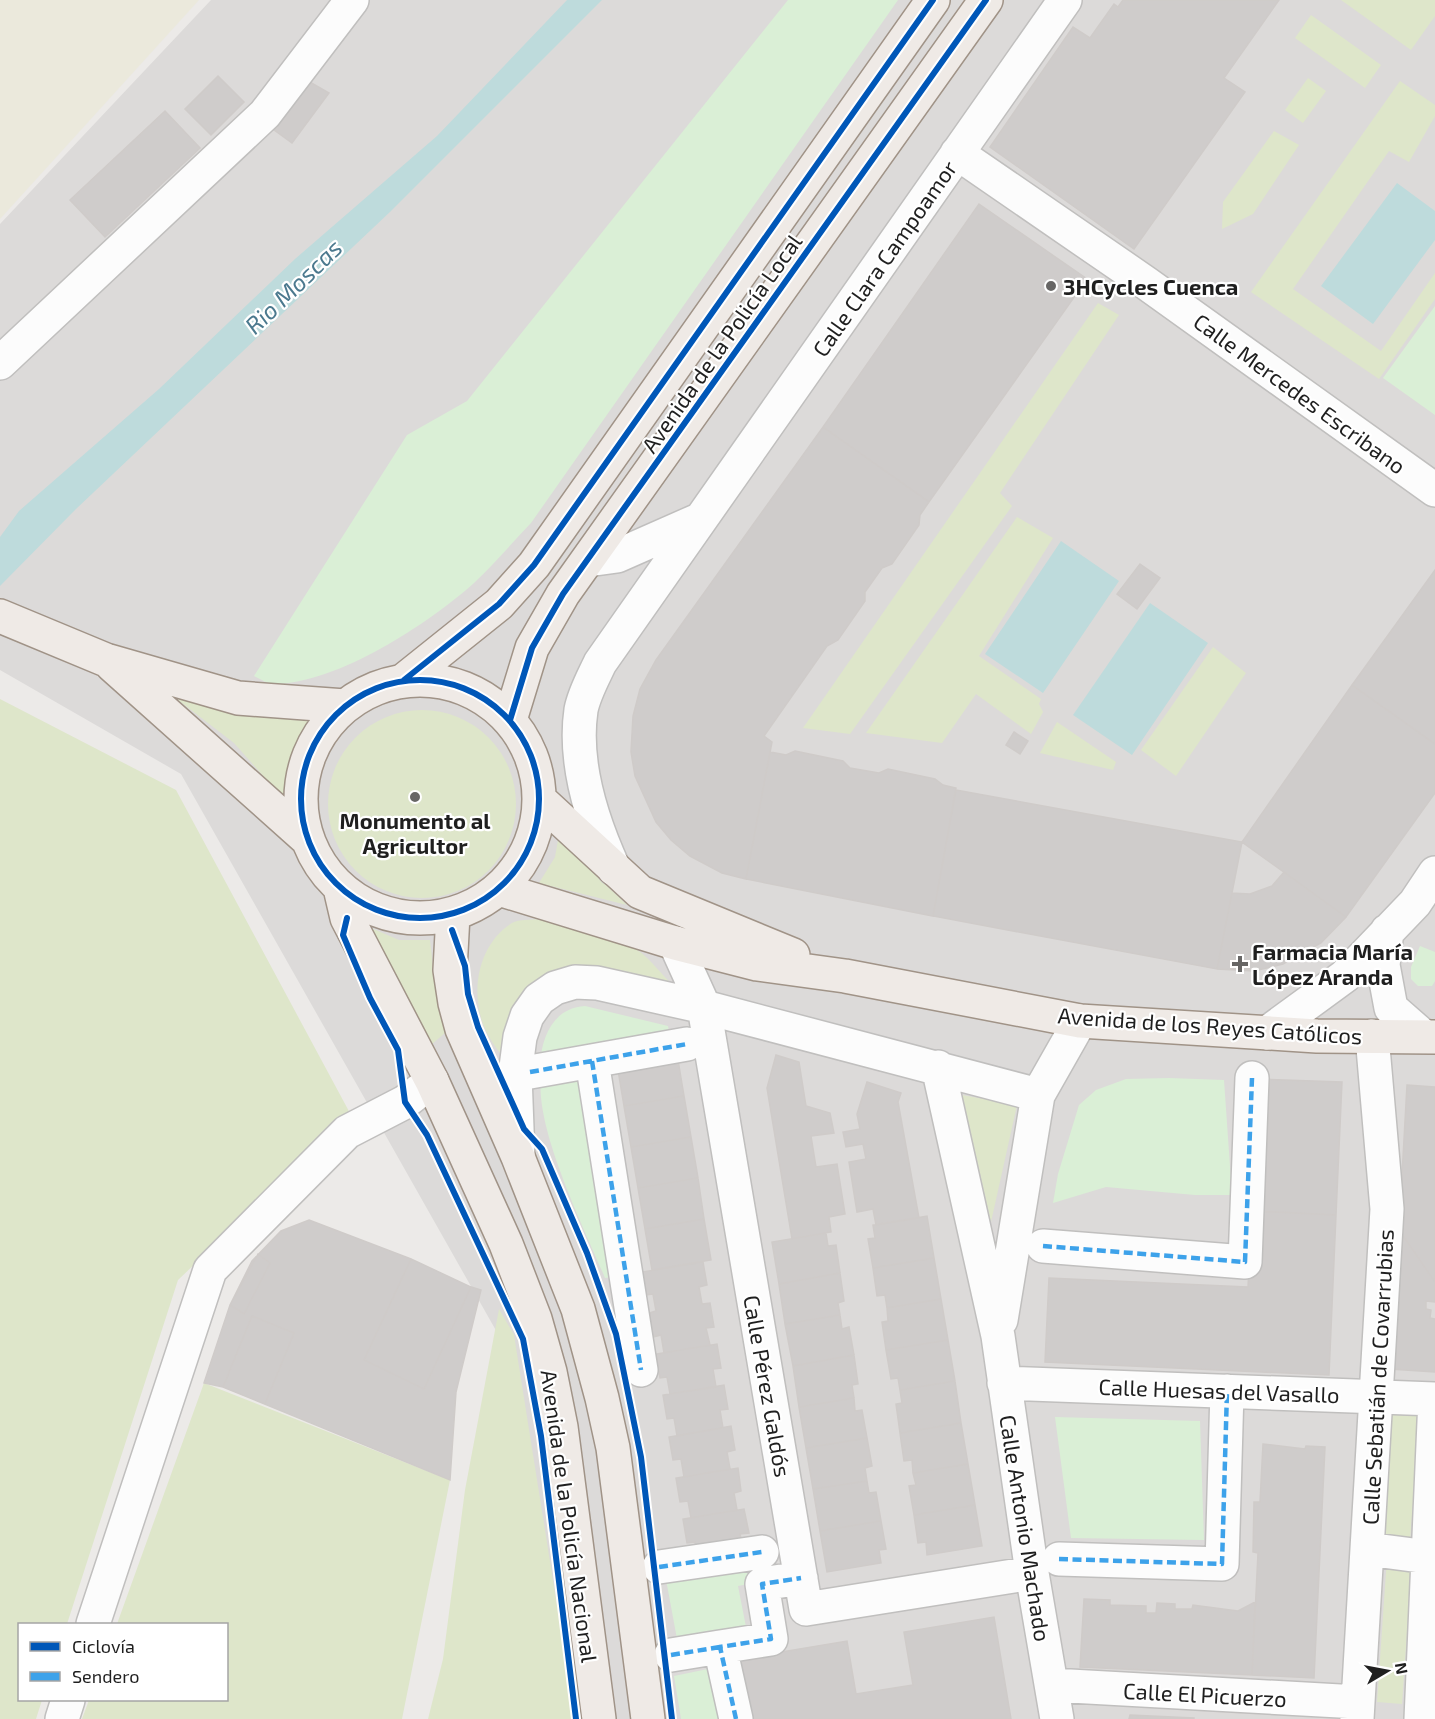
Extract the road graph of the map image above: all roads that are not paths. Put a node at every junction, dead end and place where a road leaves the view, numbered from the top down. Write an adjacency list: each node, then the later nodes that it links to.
1 (352, 0): 6 (street)
2 (933, 0): 12 (main road, Avenida de la Policía Local)
3 (986, 0): 9 (main road, Avenida de la Policía Local)
4 (1065, 0): 5 (street, Calle Clara Campoamor)
5 (957, 153): 7 (street, Calle Mercedes Escribano); 8 (street, Calle Clara Campoamor)
6 (0, 363)
7 (1435, 490)
8 (705, 517): 9 (street); 17 (street, Calle Clara Campoamor)
9 (588, 560): 14 (main road, Avenida de la Policía Local)
10 (0, 616): 11 (main road)
11 (106, 660): 13 (main road); 16 (main road)
12 (404, 680): 13 (main road); 14 (main road)
13 (345, 706): 16 (main road)
14 (510, 720): 15 (main road)
15 (540, 800): 17 (main road, Avenida de los Reyes Católicos); 20 (main road)
16 (307, 839): 19 (main road)
17 (614, 869): 24 (main road, Avenida de los Reyes Católicos)
18 (1435, 873): 22 (street)
19 (340, 888): 21 (main road); 35 (main road, Avenida de la Policía Nacional)
20 (499, 889): 21 (main road); 23 (main road, Avenida de los Reyes Católicos)
21 (453, 915): 37 (main road, Avenida de la Policía Nacional)
22 (1387, 931): 27 (street); 29 (street)
23 (675, 943): 24 (main road, Avenida de los Reyes Católicos); 25 (street, Calle Pérez Galdós)
24 (845, 976): 26 (main road, Avenida de los Reyes Católicos)
25 (704, 1007): 32 (street); 37 (street); 50 (street, Calle Pérez Galdós)
26 (1080, 1021): 27 (main road, Avenida de los Reyes Católicos); 36 (street, Calle Antonio Machado)
27 (1267, 1033): 28 (main road, Avenida de los Reyes Católicos)
28 (1372, 1036): 29 (main road, Avenida de los Reyes Católicos); 43 (street, Calle Sebatián de Covarrubias)
29 (1429, 1037)
30 (687, 1044): 31 (street)
31 (592, 1061): 33 (street); 40 (street)
32 (938, 1067): 36 (street); 39 (street, Calle Antonio Machado)
33 (530, 1071)
34 (1252, 1078): 38 (street)
35 (432, 1081): 51 (street); 58 (main road, Avenida de la Policía Nacional)
36 (1038, 1095): 39 (street, Calle Antonio Machado)
37 (519, 1157): 59 (main road, Avenida de la Policía Nacional)
38 (1043, 1246)
39 (998, 1336): 41 (street, Calle Antonio Machado)
40 (641, 1370)
41 (1004, 1383): 42 (street, Calle Huesas del Vasallo); 48 (street, Calle Antonio Machado)
42 (1227, 1391): 43 (street, Calle Huesas del Vasallo); 48 (street)
43 (1375, 1396): 44 (street, Calle Huesas del Vasallo); 45 (street, Calle Sebatián de Covarrubias)
44 (1435, 1399): 47 (street)
45 (1367, 1549): 47 (street); 56 (street, Calle Sebatián de Covarrubias)
46 (762, 1552): 49 (street)
47 (1432, 1558): 62 (street)
48 (1046, 1566): 50 (street, Calle Pérez Galdós); 54 (street, Calle Antonio Machado)
49 (659, 1567)
50 (801, 1578): 52 (street)
51 (93, 1623)
52 (720, 1647): 53 (street); 60 (street)
53 (671, 1655)
54 (1052, 1686): 56 (street, Calle El Picuerzo); 61 (street, Calle Antonio Machado)
55 (68, 1701): 57 (street)
56 (1358, 1710)
57 (62, 1719)
58 (599, 1719)
59 (648, 1719)
60 (736, 1719)
61 (1058, 1719)
62 (1421, 1719)

